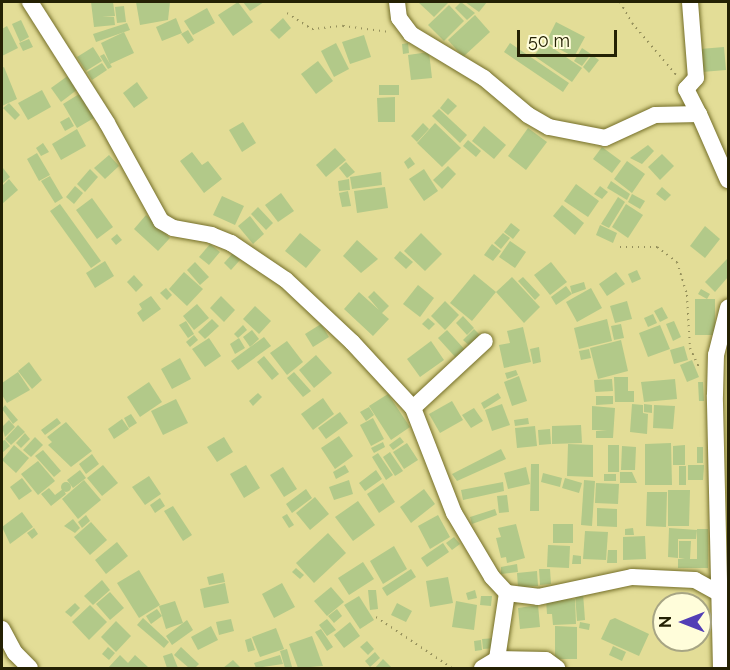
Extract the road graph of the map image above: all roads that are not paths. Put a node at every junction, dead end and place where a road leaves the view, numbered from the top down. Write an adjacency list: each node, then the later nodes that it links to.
1 (30, 2): 8 (street)
2 (397, 2): 4 (street)
3 (690, 2): 4 (street)
4 (699, 114): 5 (street)
5 (729, 180)
6 (729, 308): 10 (street)
7 (485, 341): 8 (street)
8 (413, 408): 9 (street)
9 (507, 593): 10 (street); 12 (street)
10 (720, 594): 15 (street)
11 (2, 629): 13 (street)
12 (489, 664): 14 (street)
13 (30, 669)
14 (557, 669)
15 (721, 669)

